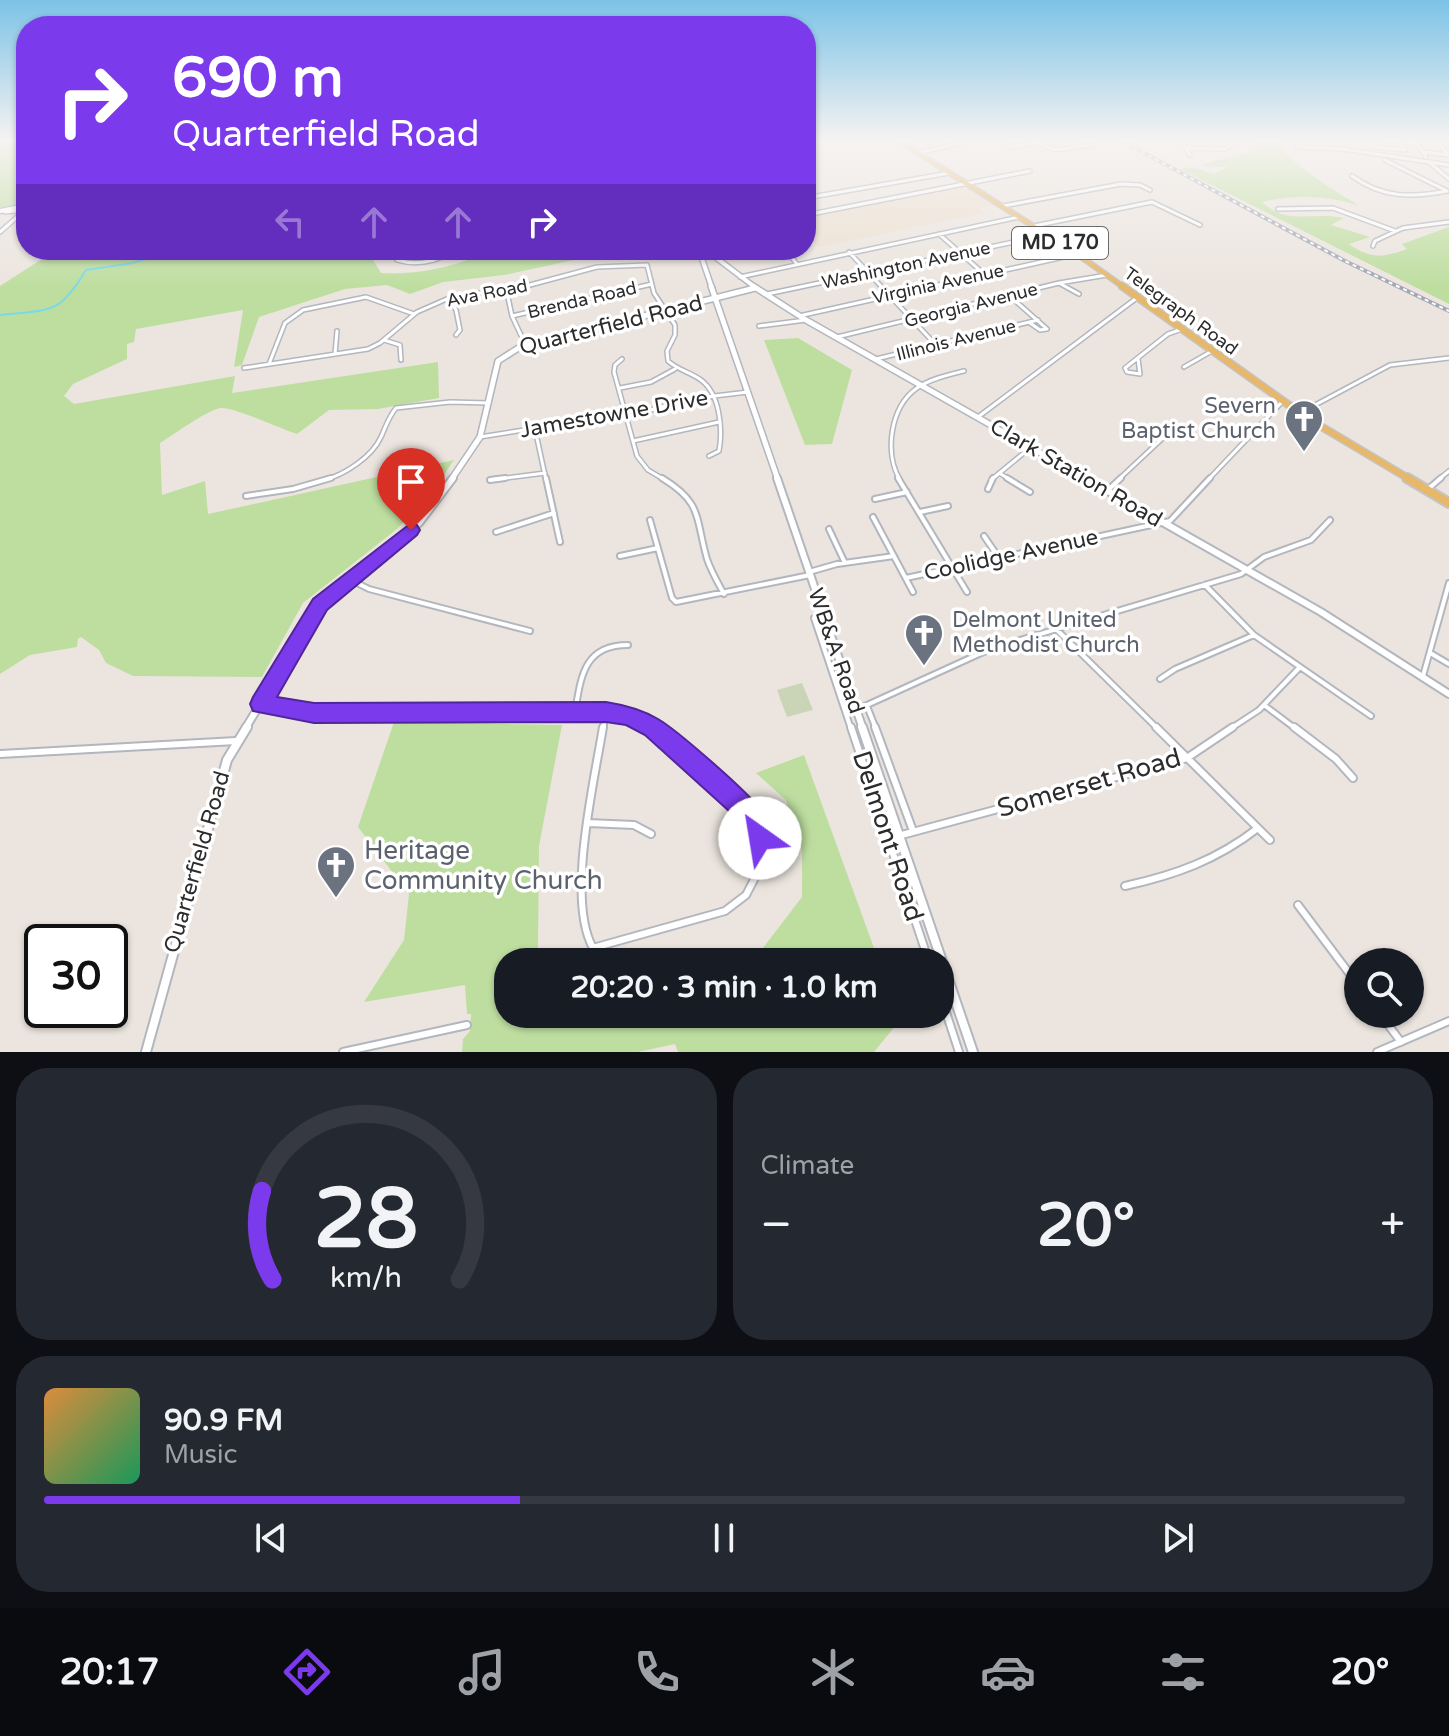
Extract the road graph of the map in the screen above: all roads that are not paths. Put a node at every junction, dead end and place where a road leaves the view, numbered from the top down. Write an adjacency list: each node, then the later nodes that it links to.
1 (857, 189): 7 (street)
2 (948, 189): 10 (street)
3 (976, 189): 8 (main road, Telegraph Road / MD 170)
4 (1094, 189): 8 (street)
5 (1375, 189): 6 (street)
6 (1448, 192)
7 (816, 196)
8 (1003, 206): 11 (main road, Telegraph Road / MD 170)
9 (1278, 209): 16 (street)
10 (816, 213)
11 (1020, 217): 15 (main road, Telegraph Road / MD 170); 18 (street)
12 (16, 218): 17 (street)
13 (1449, 222): 16 (street)
14 (1200, 225): 15 (street)
15 (1034, 226): 19 (main road, Telegraph Road / MD 170)
16 (1395, 231): 20 (street)
17 (0, 232)
18 (939, 234): 21 (street); 22 (street)
19 (1047, 235): 22 (street, Washington Avenue); 23 (main road, Telegraph Road / MD 170)
20 (1373, 246)
21 (849, 252): 24 (street); 32 (street)
22 (960, 253): 32 (street, Washington Avenue); 33 (street)
23 (1077, 254): 33 (street, Virginia Avenue); 34 (main road, Telegraph Road / MD 170)
24 (816, 259)
25 (397, 260): 26 (street)
26 (425, 260)
27 (703, 260): 46 (street, WB&A Road)
28 (718, 260): 35 (street, Clark Station Road)
29 (794, 260): 31 (street)
30 (810, 260): 31 (street)
31 (796, 263): 35 (street)
32 (869, 273): 41 (street, Washington Avenue); 42 (street)
33 (984, 274): 42 (street, Virginia Avenue)
34 (1107, 275): 36 (street, Georgia Avenue); 44 (main road, Telegraph Road / MD 170)
35 (740, 277): 39 (street, Clark Station Road)
36 (1059, 283): 40 (street); 43 (street, Georgia Avenue)
37 (652, 284): 38 (street, Ava Road); 47 (street); 49 (street, Brenda Road)
38 (506, 288): 45 (street, Ava Road); 49 (street)
39 (755, 288): 41 (street, Clark Station Road); 46 (street, Quarterfield Road)
40 (1079, 294)
41 (765, 295): 50 (street, Clark Station Road)
42 (890, 295): 50 (street, Virginia Avenue); 51 (street)
43 (1011, 297): 51 (street, Georgia Avenue); 53 (street)
44 (1138, 297): 56 (main road, Telegraph Road / MD 170); 83 (street)
45 (449, 298): 48 (street, Ava Road); 58 (street)
46 (716, 298): 47 (street, Quarterfield Road); 77 (street, WB&A Road)
47 (667, 310): 62 (street, Quarterfield Road); 73 (street)
48 (414, 314): 60 (street, Ava Road); 70 (street)
49 (512, 316): 62 (street)
50 (799, 316): 52 (street, Clark Station Road)
51 (912, 319): 59 (street, Georgia Avenue); 61 (street)
52 (806, 320): 55 (street); 59 (street, Clark Station Road)
53 (1038, 320): 54 (street, Illinois Avenue); 54 (street)
54 (1029, 322): 61 (street, Illinois Avenue)
55 (759, 326)
56 (1182, 329): 63 (main road, Telegraph Road / MD 170); 67 (street)
57 (337, 331): 64 (street)
58 (456, 335)
59 (835, 337): 69 (street, Clark Station Road)
60 (384, 340): 64 (street, Ava Road); 68 (street)
61 (935, 344): 69 (street, Illinois Avenue)
62 (526, 346): 80 (street, Quarterfield Road)
63 (1212, 351): 71 (street); 79 (main road, Telegraph Road / MD 170)
64 (335, 354): 70 (street, Ava Road)
65 (1449, 358): 81 (street)
66 (622, 359): 76 (street)
67 (1138, 359): 67 (street)
68 (401, 360)
69 (874, 360): 75 (street, Clark Station Road)
70 (269, 364): 72 (street, Ava Road)
71 (1184, 367)
72 (244, 368)
73 (675, 369): 76 (street); 78 (street)
74 (964, 371): 75 (street)
75 (921, 386): 83 (street, Clark Station Road); 98 (street)
76 (620, 388): 82 (street)
77 (748, 392): 78 (street, Jamestowne Drive); 121 (street, WB&A Road)
78 (712, 396): 82 (street, Jamestowne Drive); 84 (street)
79 (1282, 402): 81 (main road, Telegraph Road / MD 170); 109 (street)
80 (489, 403): 87 (street, Quarterfield Road); 100 (street)
81 (1300, 413): 97 (main road, Telegraph Road / MD 170)
82 (627, 414): 85 (street, Jamestowne Drive); 88 (street)
83 (978, 417): 89 (street, Clark Station Road)
84 (719, 422): 88 (street); 90 (street)
85 (535, 429): 87 (street, Jamestowne Drive); 92 (street)
86 (1165, 436): 96 (street)
87 (480, 437): 123 (street, Quarterfield Road)
88 (633, 441): 128 (street)
89 (1031, 447): 93 (street); 96 (street, Clark Station Road)
90 (709, 456)
91 (1449, 471): 97 (street)
92 (545, 473): 94 (street); 105 (street)
93 (999, 473): 95 (street); 99 (street)
94 (490, 480)
95 (988, 489)
96 (1108, 490): 109 (street, Clark Station Road)
97 (1427, 491): 102 (main road, Telegraph Road / MD 170)
98 (907, 492): 101 (street); 104 (street)
99 (1030, 492)
100 (246, 496)
101 (875, 499)
102 (1449, 503)
103 (948, 506): 104 (street)
104 (920, 512): 119 (street)
105 (554, 513): 111 (street); 113 (street)
106 (873, 517): 116 (street)
107 (650, 520): 114 (street)
108 (1330, 520): 120 (street)
109 (1162, 522): 117 (street, Coolidge Avenue); 120 (street, Clark Station Road)
110 (829, 529): 118 (street)
111 (496, 532)
112 (984, 536): 117 (street)
113 (560, 542)
114 (658, 548): 115 (street); 128 (street)
115 (620, 556)
116 (894, 556): 118 (street); 122 (street)
117 (999, 558): 119 (street, Coolidge Avenue)
118 (845, 563): 121 (street)
119 (953, 568): 122 (street, Coolidge Avenue); 127 (street)
120 (1247, 569): 125 (street); 137 (street, Clark Station Road)
121 (810, 574): 128 (street); 143 (street, WB&A Road)
122 (906, 578): 126 (street)
123 (349, 579): 131 (street); 140 (street, Quarterfield Road)
124 (1449, 583): 134 (street)
125 (1205, 585): 130 (street); 132 (street)
126 (913, 592)
127 (967, 592)
128 (724, 594)
129 (814, 618): 144 (street, Delmont Road)
130 (1055, 628): 141 (street); 150 (street)
131 (530, 631)
132 (1254, 635): 136 (street); 138 (street)
133 (628, 645): 145 (street)
134 (1432, 654): 135 (street); 137 (street)
135 (1449, 664)
136 (1300, 667): 142 (street, Somerset Road); 147 (street)
137 (1423, 676): 139 (street, Clark Station Road)
138 (1160, 679)
139 (1449, 694)
140 (261, 704): 145 (street); 148 (street, Quarterfield Road)
141 (867, 705): 143 (street); 154 (street)
142 (1264, 705): 150 (street, Somerset Road); 151 (street)
143 (856, 708): 144 (street); 156 (street, WB&A Road)
144 (846, 711): 160 (street, Delmont Road)
145 (575, 712): 146 (street)
146 (606, 712): 152 (street); 152 (street)
147 (1371, 716)
148 (238, 741): 149 (street); 167 (street, Quarterfield Road)
149 (0, 754)
150 (1187, 758): 153 (street); 154 (street, Somerset Road)
151 (1353, 778)
152 (588, 823): 155 (street)
153 (1258, 828): 157 (street); 158 (street)
154 (913, 831): 156 (street, Somerset Road)
155 (651, 834)
156 (898, 836): 170 (street, WB&A Road)
157 (1270, 840)
158 (1125, 886)
159 (1298, 905): 161 (street)
160 (924, 948)
161 (1344, 966)
162 (1449, 1021): 166 (street)
163 (467, 1025): 168 (street)
164 (951, 1028): 169 (street)
165 (1390, 1028): 166 (street)
166 (1401, 1042): 171 (street)
167 (146, 1052)
168 (343, 1052)
169 (959, 1052)
170 (973, 1052)
171 (1377, 1052)

